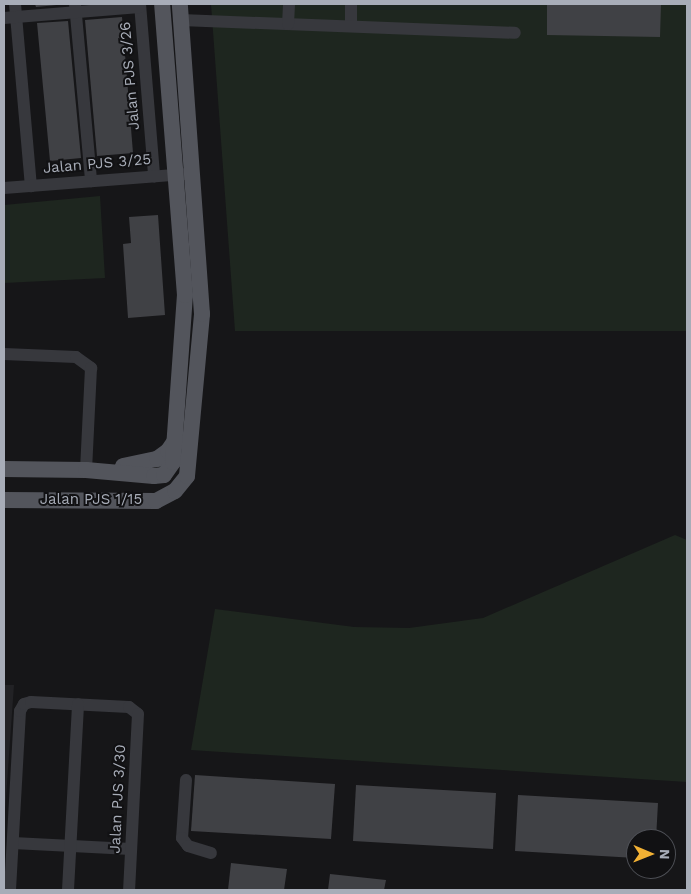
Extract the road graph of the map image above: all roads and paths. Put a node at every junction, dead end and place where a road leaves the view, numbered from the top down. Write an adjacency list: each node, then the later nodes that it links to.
1 (15, 4): 8 (street)
2 (162, 4): 12 (main road)
3 (288, 4): 9 (street)
4 (351, 4): 10 (street)
5 (140, 5): 6 (street); 14 (street, Jalan PJS 3/26)
6 (76, 8): 8 (street); 15 (street)
7 (181, 12): 9 (street); 13 (main road)
8 (10, 18): 16 (street)
9 (288, 24): 10 (street)
10 (352, 26): 11 (street)
11 (515, 33)
12 (175, 174): 13 (street, Jalan PJS 3/25); 14 (street, Jalan PJS 3/25); 19 (main road)
13 (192, 174): 23 (main road)
14 (154, 176): 15 (street, Jalan PJS 3/25)
15 (90, 181): 16 (street, Jalan PJS 3/25)
16 (31, 186): 17 (street, Jalan PJS 3/25)
17 (4, 188)
18 (4, 354): 21 (street)
19 (177, 437): 21 (main road); 22 (main road)
20 (4, 469): 21 (main road, Jalan PJS 1/15)
21 (86, 470): 22 (main road, Jalan PJS 1/15)
22 (164, 475): 23 (main road)
23 (175, 491): 24 (main road, Jalan PJS 1/15)
24 (4, 500)
25 (78, 704): 27 (street); 28 (street); 29 (street, Jalan PJS 3/30)
26 (186, 780): 30 (street)
27 (13, 843): 28 (street); 31 (street)
28 (70, 846): 29 (street); 32 (street)
29 (131, 849): 33 (street, Jalan PJS 3/30)
30 (211, 853)
31 (10, 890)
32 (68, 890)
33 (129, 890)

